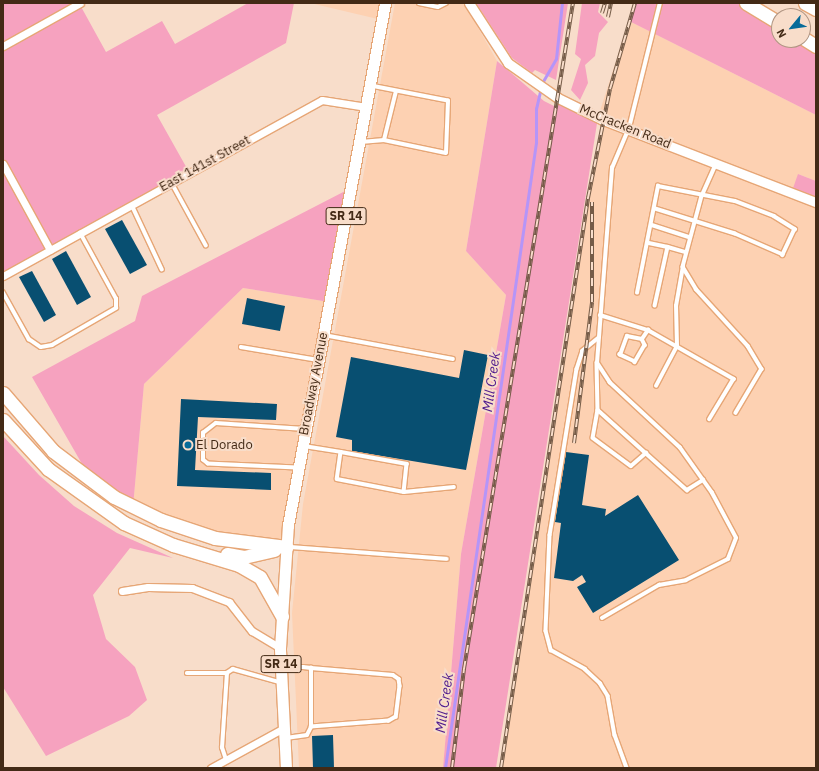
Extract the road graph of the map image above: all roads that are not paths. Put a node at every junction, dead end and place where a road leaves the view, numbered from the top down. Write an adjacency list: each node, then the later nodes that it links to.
1 (80, 3): 11 (street)
2 (385, 3): 12 (main road, Broadway Avenue / SR 14)
3 (419, 3): 4 (lane)
4 (446, 3)
5 (469, 3): 15 (street, McCracken Road)
6 (660, 3): 15 (lane)
7 (746, 3): 10 (highway)
8 (805, 3): 9 (highway)
9 (816, 8)
10 (771, 18)
11 (3, 46)
12 (370, 86): 13 (lane); 14 (main road, Broadway Avenue / SR 14)
13 (396, 91): 16 (lane); 16 (lane)
14 (366, 107): 17 (main road, Broadway Avenue / SR 14); 20 (street, East 141st Street)
15 (629, 128): 18 (street, McCracken Road); 40 (lane)
16 (384, 140): 17 (lane)
17 (360, 142): 42 (main road, Broadway Avenue / SR 14)
18 (717, 162): 21 (lane); 22 (street, McCracken Road)
19 (3, 164): 32 (street)
20 (172, 182): 23 (street, East 141st Street); 30 (lane)
21 (702, 196): 24 (lane); 25 (lane); 25 (lane)
22 (816, 202)
23 (132, 205): 27 (street, East 141st Street); 35 (lane)
24 (655, 208): 25 (lane); 26 (lane)
25 (695, 220): 28 (lane)
26 (652, 225): 28 (lane); 29 (lane)
27 (80, 233): 32 (street, East 141st Street); 37 (lane)
28 (690, 237): 33 (lane)
29 (649, 242): 31 (lane); 38 (lane)
30 (206, 245)
31 (668, 248): 33 (lane); 39 (lane)
32 (50, 250): 36 (street, East 141st Street)
33 (685, 252): 34 (lane)
34 (683, 267): 46 (lane); 53 (lane)
35 (162, 269)
36 (3, 276)
37 (3, 292)
38 (637, 293)
39 (655, 306)
40 (600, 315): 41 (lane); 43 (lane)
41 (648, 330): 44 (lane); 46 (lane)
42 (323, 335): 47 (lane); 48 (main road, Broadway Avenue / SR 14)
43 (599, 338): 49 (lane); 81 (lane)
44 (642, 339): 44 (lane)
45 (241, 346): 48 (lane)
46 (677, 346): 50 (lane); 54 (lane)
47 (454, 359)
48 (319, 360): 56 (main road, Broadway Avenue / SR 14)
49 (597, 363): 52 (lane); 61 (lane)
50 (656, 386)
51 (3, 393): 64 (highway)
52 (598, 410): 59 (lane); 59 (lane)
53 (736, 413)
54 (710, 419)
55 (3, 420): 65 (highway)
56 (306, 429): 57 (main road, Broadway Avenue / SR 14); 60 (lane)
57 (303, 446): 58 (lane); 60 (main road, Broadway Avenue / SR 14)
58 (341, 452): 63 (lane); 63 (lane)
59 (646, 453): 61 (lane)
60 (298, 468): 64 (main road, Broadway Avenue / SR 14)
61 (703, 480): 69 (lane)
62 (454, 487): 63 (lane)
63 (404, 492)
64 (286, 547): 65 (highway); 66 (lane); 68 (main road, Broadway Avenue / SR 14)
65 (201, 553): 68 (highway)
66 (447, 559)
67 (122, 591): 70 (street)
68 (282, 616): 70 (main road, Broadway Avenue / SR 14)
69 (602, 618)
70 (280, 648): 71 (main road, Broadway Avenue / SR 14)
71 (281, 667): 72 (lane); 75 (main road, Broadway Avenue / SR 14)
72 (311, 668): 76 (lane); 76 (lane)
73 (187, 673): 74 (lane)
74 (227, 673): 75 (lane); 78 (lane)
75 (281, 683): 77 (main road, Broadway Avenue / SR 14)
76 (311, 727): 77 (lane)
77 (282, 733): 78 (street); 80 (main road, Broadway Avenue / SR 14)
78 (226, 760): 79 (street)
79 (211, 768)
80 (286, 768)
81 (627, 768)

